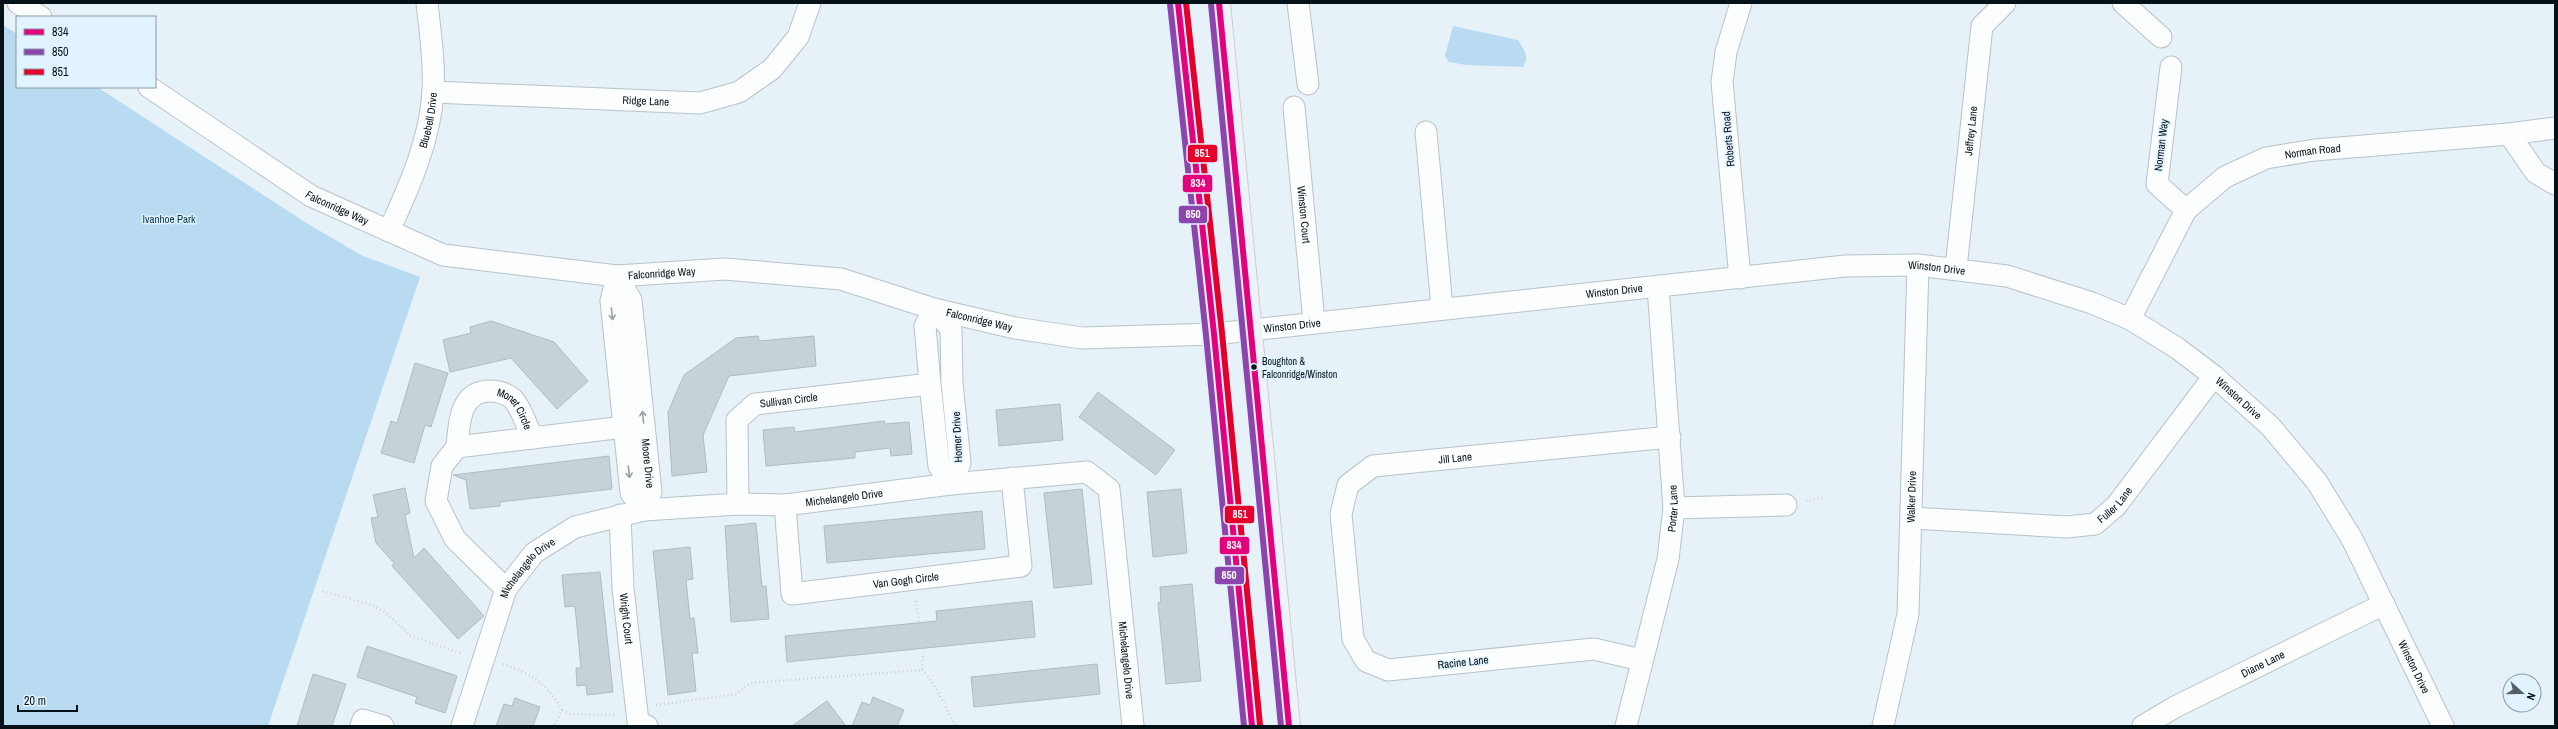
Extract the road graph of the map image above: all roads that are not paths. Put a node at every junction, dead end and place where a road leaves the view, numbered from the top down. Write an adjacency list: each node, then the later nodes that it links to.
1 (18, 3): 10 (street)
2 (427, 3): 15 (street, Bluebell Drive)
3 (810, 3): 15 (street, Ridge Lane)
4 (1178, 3): 33 (main road)
5 (1219, 3): 32 (main road)
6 (1298, 3): 13 (street)
7 (1740, 3): 26 (street, Roberts Road)
8 (2005, 3): 24 (street, Jeffrey Lane)
9 (2123, 3): 11 (street)
10 (39, 16)
11 (2162, 37)
12 (2171, 67): 21 (street, Norman Way)
13 (1308, 84)
14 (150, 88): 22 (street, Falconridge Way)
15 (434, 92): 22 (street, Bluebell Drive)
16 (1294, 107): 31 (street, Winston Court)
17 (2555, 128): 19 (street, Norman Road)
18 (1426, 132): 28 (street)
19 (2509, 134): 20 (street); 21 (street, Norman Road)
20 (2555, 184)
21 (2186, 210): 30 (street, Norman Road)
22 (389, 231): 25 (street, Falconridge Way)
23 (1918, 265): 24 (street, Winston Drive); 26 (street, Winston Drive); 48 (street, Walker Drive)
24 (1956, 268): 30 (street, Winston Drive)
25 (616, 276): 29 (street, Falconridge Way); 36 (street, Moore Drive, one-way to 36); 46 (street, Moore Drive, one-way to 25)
26 (1740, 278): 27 (street, Winston Drive)
27 (1658, 287): 28 (street, Winston Drive); 37 (street, Porter Lane)
28 (1442, 308): 31 (street, Winston Drive)
29 (934, 309): 33 (street, Falconridge Way); 35 (street, Homer Drive); 41 (street, Homer Drive)
30 (2130, 319): 34 (street, Winston Drive)
31 (1314, 322): 32 (street, Winston Drive)
32 (1251, 330): 33 (street, Winston Drive); 59 (main road)
33 (1214, 334): 58 (main road)
34 (2214, 376): 48 (street, Fuller Lane); 51 (street, Winston Drive)
35 (930, 384): 41 (street, Homer Drive); 42 (street, Sullivan Circle)
36 (624, 427): 38 (street, Monet Circle); 46 (street, Moore Drive, one-way to 46)
37 (1670, 437): 45 (street, Porter Lane); 49 (street, Jill Lane)
38 (532, 438): 39 (street, Monet Circle); 39 (street, Monet Circle)
39 (457, 447): 50 (street, Monet Circle)
40 (1012, 478): 41 (street, Michelangelo Drive); 43 (street, Van Gogh Circle); 54 (street, Michelangelo Drive)
41 (951, 484): 43 (street, Michelangelo Drive)
42 (738, 504): 43 (street, Michelangelo Drive); 46 (street, Michelangelo Drive)
43 (785, 505)
44 (1786, 505): 45 (street)
45 (1674, 508): 52 (street, Porter Lane)
46 (644, 510): 47 (street, Michelangelo Drive)
47 (620, 515): 50 (street, Michelangelo Drive); 53 (street, Wright Court)
48 (1912, 518): 61 (street, Walker Drive)
49 (1347, 585): 52 (street, Racine Lane)
50 (506, 589): 57 (street, Michelangelo Drive)
51 (2384, 604): 62 (street, Diane Lane); 63 (street, Winston Drive)
52 (1641, 660): 60 (street, Porter Lane)
53 (639, 719)
54 (1129, 725)
55 (361, 726): 56 (street)
56 (383, 726)
57 (462, 726)
58 (1252, 726)
59 (1289, 726)
60 (1626, 726)
61 (1883, 726)
62 (2143, 726)
63 (2443, 726)

